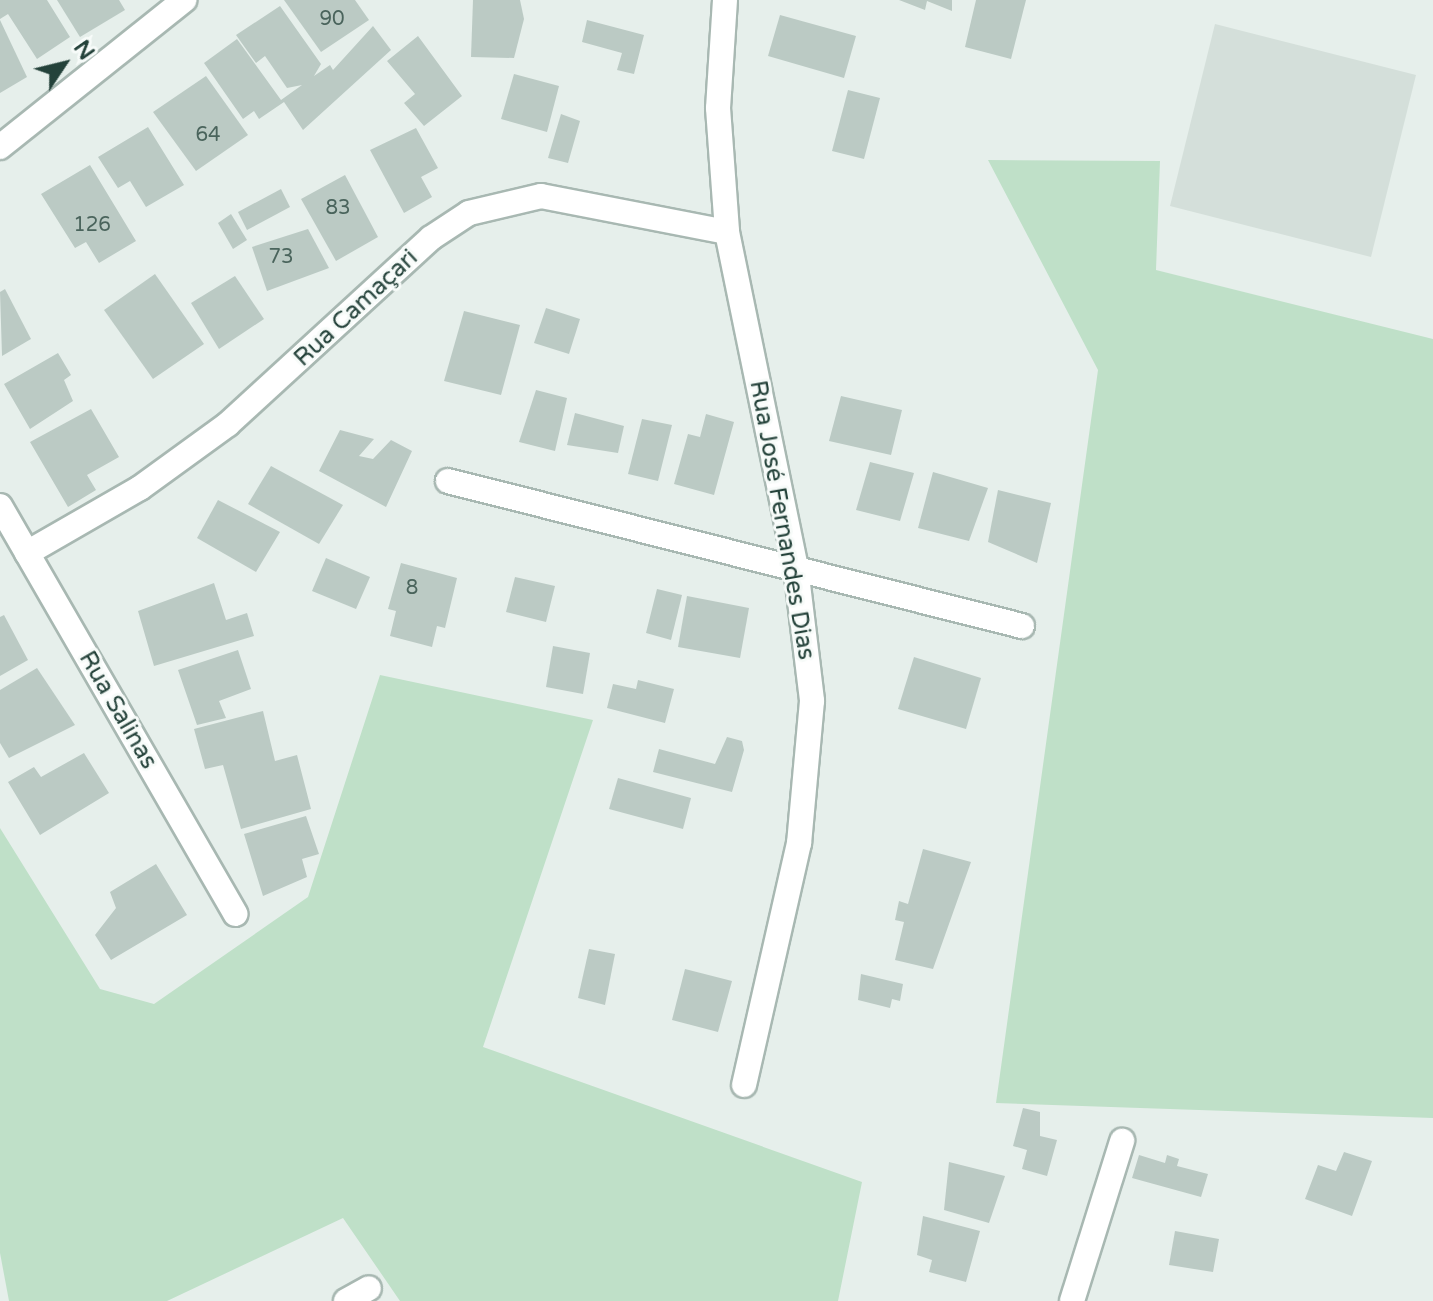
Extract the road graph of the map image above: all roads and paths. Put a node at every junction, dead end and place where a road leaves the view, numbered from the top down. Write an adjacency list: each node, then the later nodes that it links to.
1 (184, 0): 3 (street)
2 (725, 0): 4 (street, Rua José Fernandes Dias)
3 (0, 147)
4 (727, 232): 7 (street, Rua Camaçari); 8 (street, Rua José Fernandes Dias)
5 (448, 481): 8 (street)
6 (0, 506): 7 (street, Rua Salinas)
7 (27, 553): 10 (street, Rua Salinas)
8 (796, 568): 9 (street); 11 (street, Rua José Fernandes Dias)
9 (1022, 626)
10 (236, 914)
11 (744, 1085)
12 (1122, 1141): 15 (street)
13 (369, 1288): 14 (street)
14 (346, 1301)
15 (1072, 1301)

